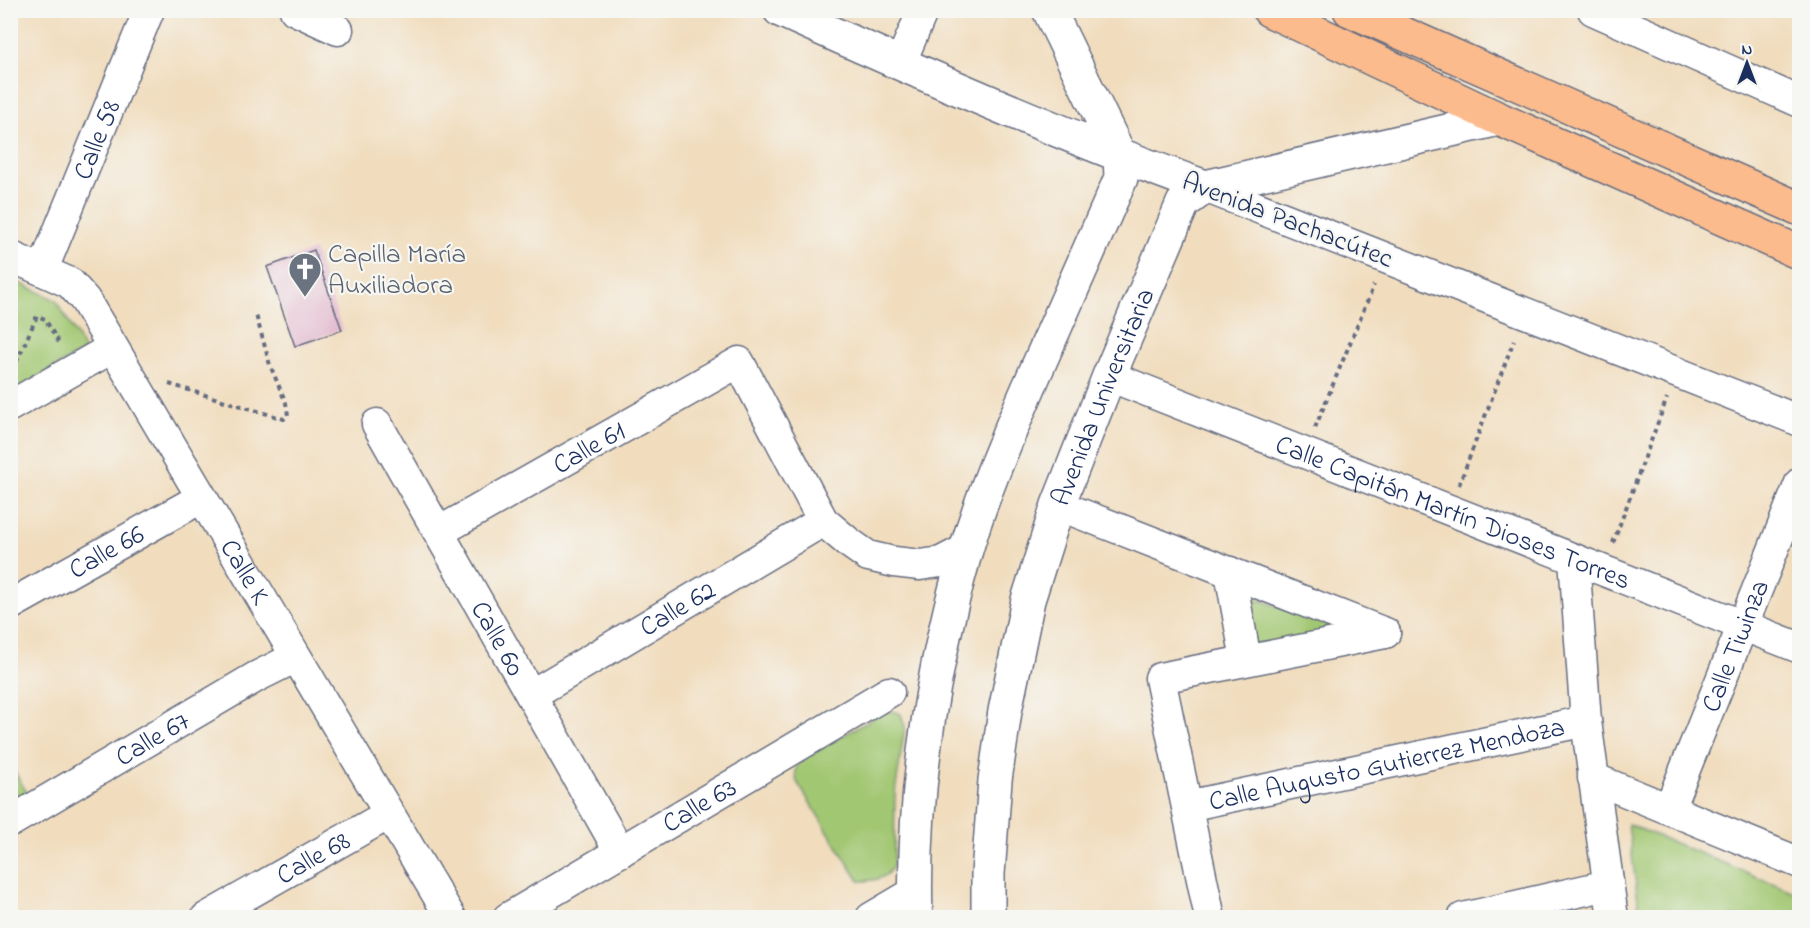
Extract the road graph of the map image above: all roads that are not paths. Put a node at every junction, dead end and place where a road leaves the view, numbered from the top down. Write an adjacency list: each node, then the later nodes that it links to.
1 (149, 10): 18 (street, Calle 58)
2 (295, 10): 9 (street)
3 (780, 10): 10 (street, Avenida Pachacútec)
4 (923, 10): 10 (street)
5 (1048, 10): 13 (street)
6 (1269, 10): 12 (main road)
7 (1350, 10): 15 (main road)
8 (1593, 10): 11 (street)
9 (338, 30)
10 (900, 64): 13 (street, Avenida Pachacútec)
11 (1800, 102)
12 (1499, 119): 14 (street, Avenida Universitaria); 16 (main road)
13 (1120, 156): 14 (street, Avenida Pachacútec); 29 (street)
14 (1205, 187): 20 (street, Avenida Universitaria); 22 (street, Avenida Pachacútec)
15 (1800, 210)
16 (1800, 253)
17 (10, 256): 18 (street, Calle K)
18 (43, 269): 19 (street, Calle K)
19 (112, 348): 21 (street); 25 (street, Calle K)
20 (1109, 376): 26 (street, Avenida Universitaria); 30 (street, Calle Capitán Martín Dioses Torres)
21 (10, 406)
22 (1800, 421)
23 (377, 424): 28 (street, Calle 60)
24 (1800, 483): 33 (street, Calle Tiwinza)
25 (201, 498): 32 (street, Calle 66); 35 (street, Calle K)
26 (1058, 505): 31 (street); 53 (street, Avenida Universitaria)
27 (823, 521): 28 (street, Calle 61); 29 (street); 38 (street, Calle 62)
28 (439, 532): 38 (street, Calle 60)
29 (966, 549): 48 (street)
30 (1574, 559): 33 (street, Calle Capitán Martín Dioses Torres); 39 (street)
31 (1230, 572): 36 (street); 36 (street)
32 (10, 605)
33 (1742, 625): 34 (street, Calle Capitán Martín Dioses Torres); 42 (street, Calle Tiwinza)
34 (1800, 648)
35 (296, 657): 43 (street, Calle K); 44 (street, Calle 67)
36 (1246, 660): 41 (street)
37 (889, 693): 45 (street, Calle 63)
38 (531, 695): 45 (street, Calle 60)
39 (1586, 722): 40 (street); 41 (street, Calle Augusto Gutierrez Mendoza)
40 (1593, 778): 42 (street); 47 (street)
41 (1187, 806): 54 (street)
42 (1669, 809): 46 (street)
43 (389, 814): 49 (street, Calle 68); 50 (street, Calle K)
44 (10, 822)
45 (620, 852): 51 (street, Calle 63)
46 (1800, 863)
47 (1608, 885): 55 (street); 56 (street)
48 (916, 905): 52 (street)
49 (213, 916)
50 (451, 918)
51 (508, 918)
52 (871, 918)
53 (988, 918)
54 (1210, 918)
55 (1463, 918)
56 (1613, 918)

